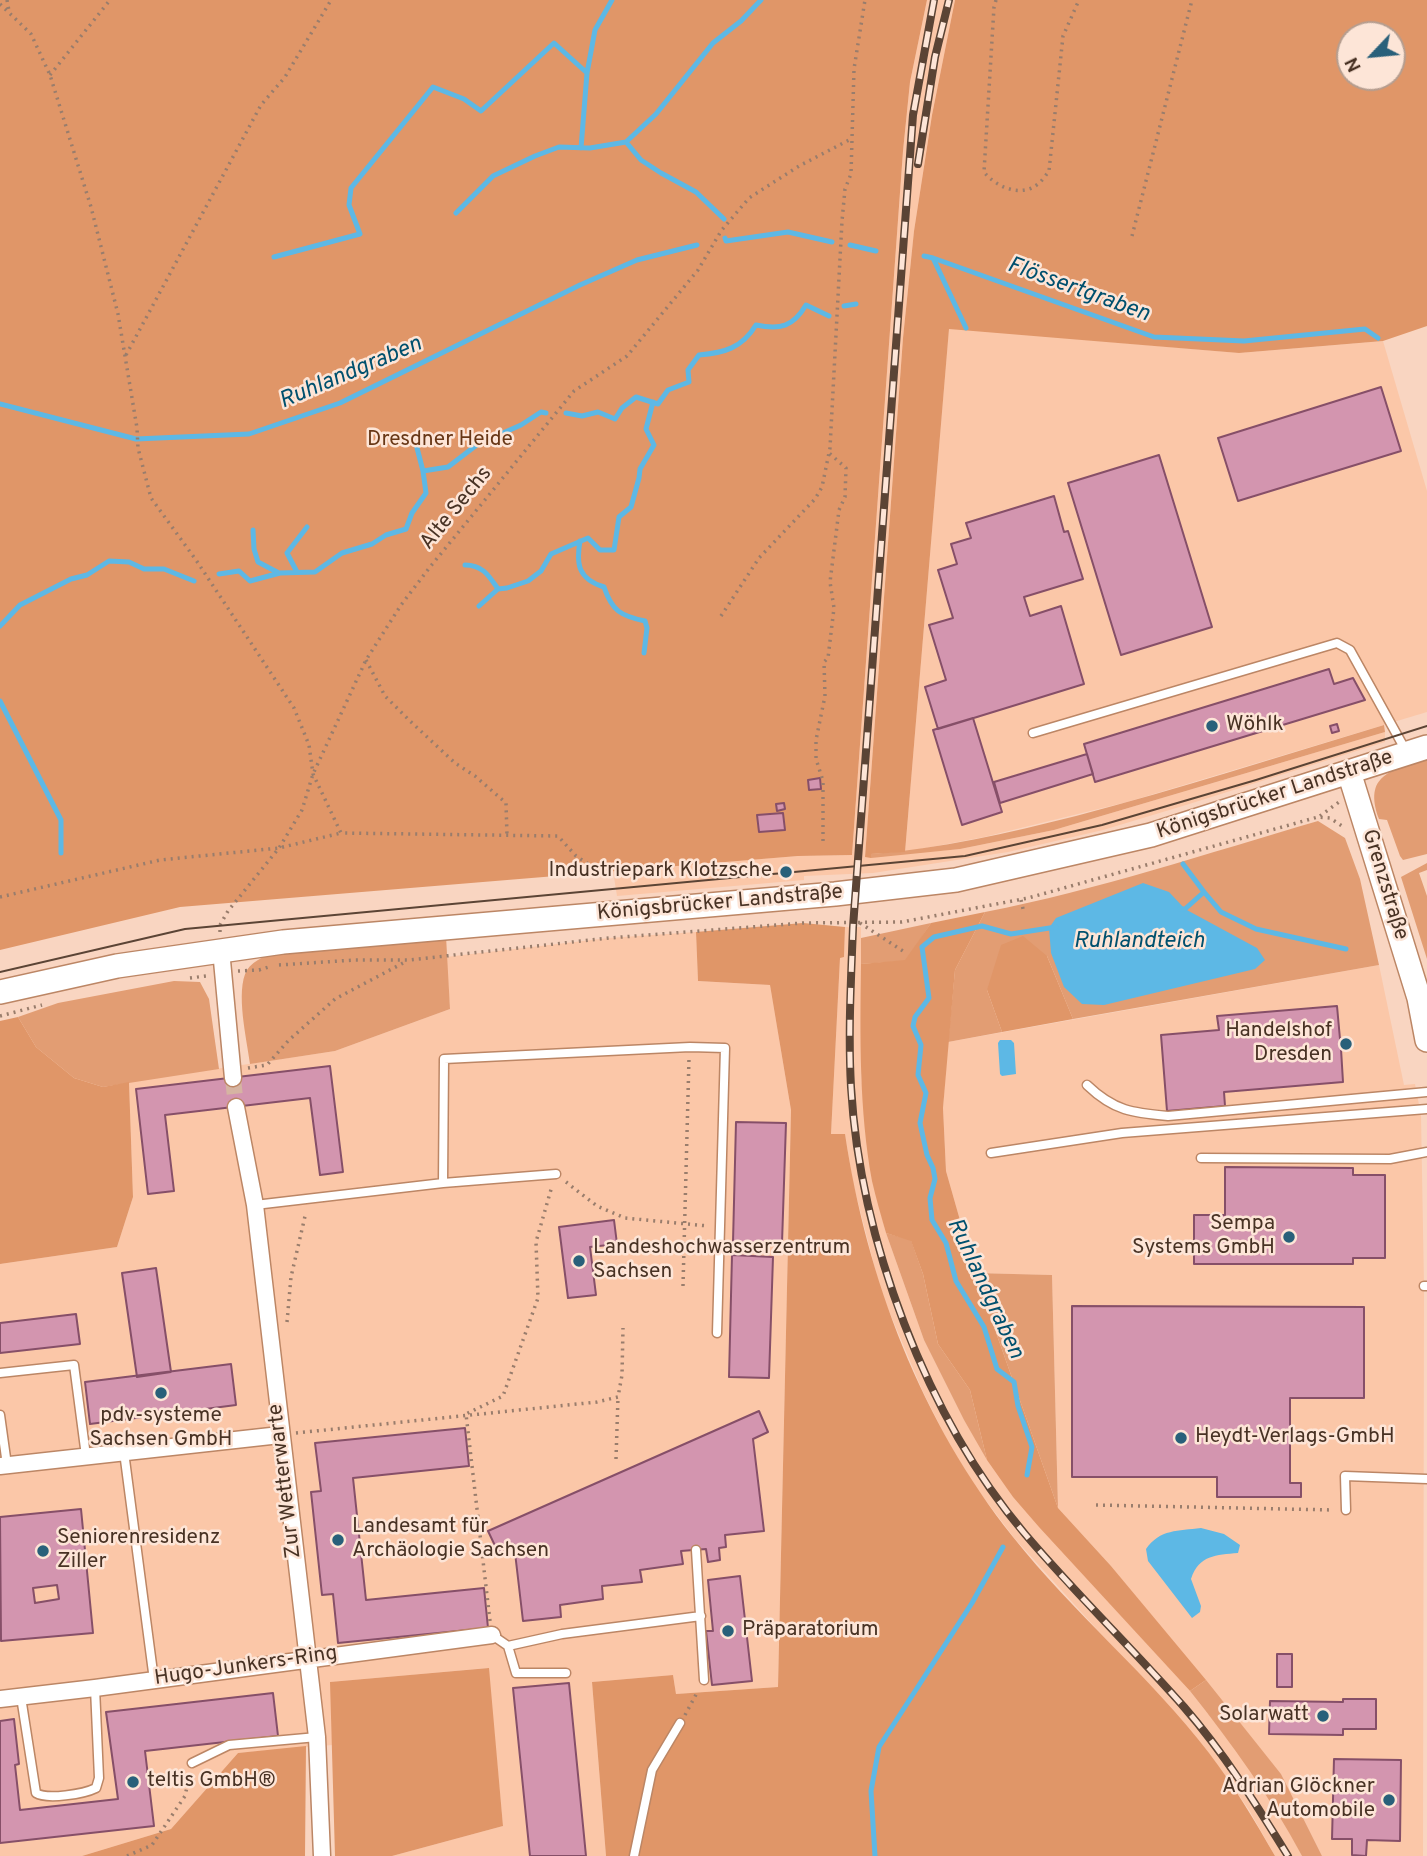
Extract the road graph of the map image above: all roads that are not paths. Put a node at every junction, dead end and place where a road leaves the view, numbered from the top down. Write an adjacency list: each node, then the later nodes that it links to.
1 (1033, 733): 2 (lane)
2 (1417, 750): 3 (main road, Königsbrücker Landstraße)
3 (1349, 772): 4 (main road, Königsbrücker Landstraße); 6 (main road, Grenzstraße)
4 (221, 950): 5 (main road, Königsbrücker Landstraße); 8 (street)
5 (0, 992)
6 (1423, 998): 7 (main road, Grenzstraße)
7 (1427, 1040)
8 (233, 1078)
9 (1087, 1085): 10 (lane)
10 (1427, 1092)
11 (236, 1107): 18 (street, Zur Wetterwarte)
12 (1427, 1109): 14 (lane)
13 (1427, 1152): 15 (lane)
14 (991, 1153)
15 (1200, 1158)
16 (556, 1174): 17 (lane)
17 (443, 1183): 18 (lane); 19 (lane)
18 (255, 1205): 22 (street, Zur Wetterwarte)
19 (717, 1334)
20 (0, 1373): 24 (lane)
21 (0, 1415): 25 (lane)
22 (280, 1434): 23 (street); 32 (street, Zur Wetterwarte)
23 (124, 1452): 24 (street); 34 (lane)
24 (86, 1456): 25 (street)
25 (4, 1466)
26 (1427, 1479): 27 (lane)
27 (1346, 1510)
28 (696, 1549): 29 (lane)
29 (701, 1616): 31 (lane); 35 (lane)
30 (492, 1635): 31 (lane); 32 (street, Hugo-Junkers-Ring)
31 (508, 1646): 33 (lane)
32 (308, 1658): 34 (street, Hugo-Junkers-Ring); 40 (street, Zur Wetterwarte)
33 (566, 1673)
34 (154, 1679): 36 (street, Hugo-Junkers-Ring)
35 (704, 1680)
36 (95, 1688): 37 (street, Hugo-Junkers-Ring); 37 (lane)
37 (21, 1697): 38 (street, Hugo-Junkers-Ring)
38 (0, 1699)
39 (680, 1723): 43 (lane)
40 (317, 1737): 41 (lane); 42 (street, Zur Wetterwarte)
41 (192, 1763)
42 (322, 1856)
43 (635, 1856)

